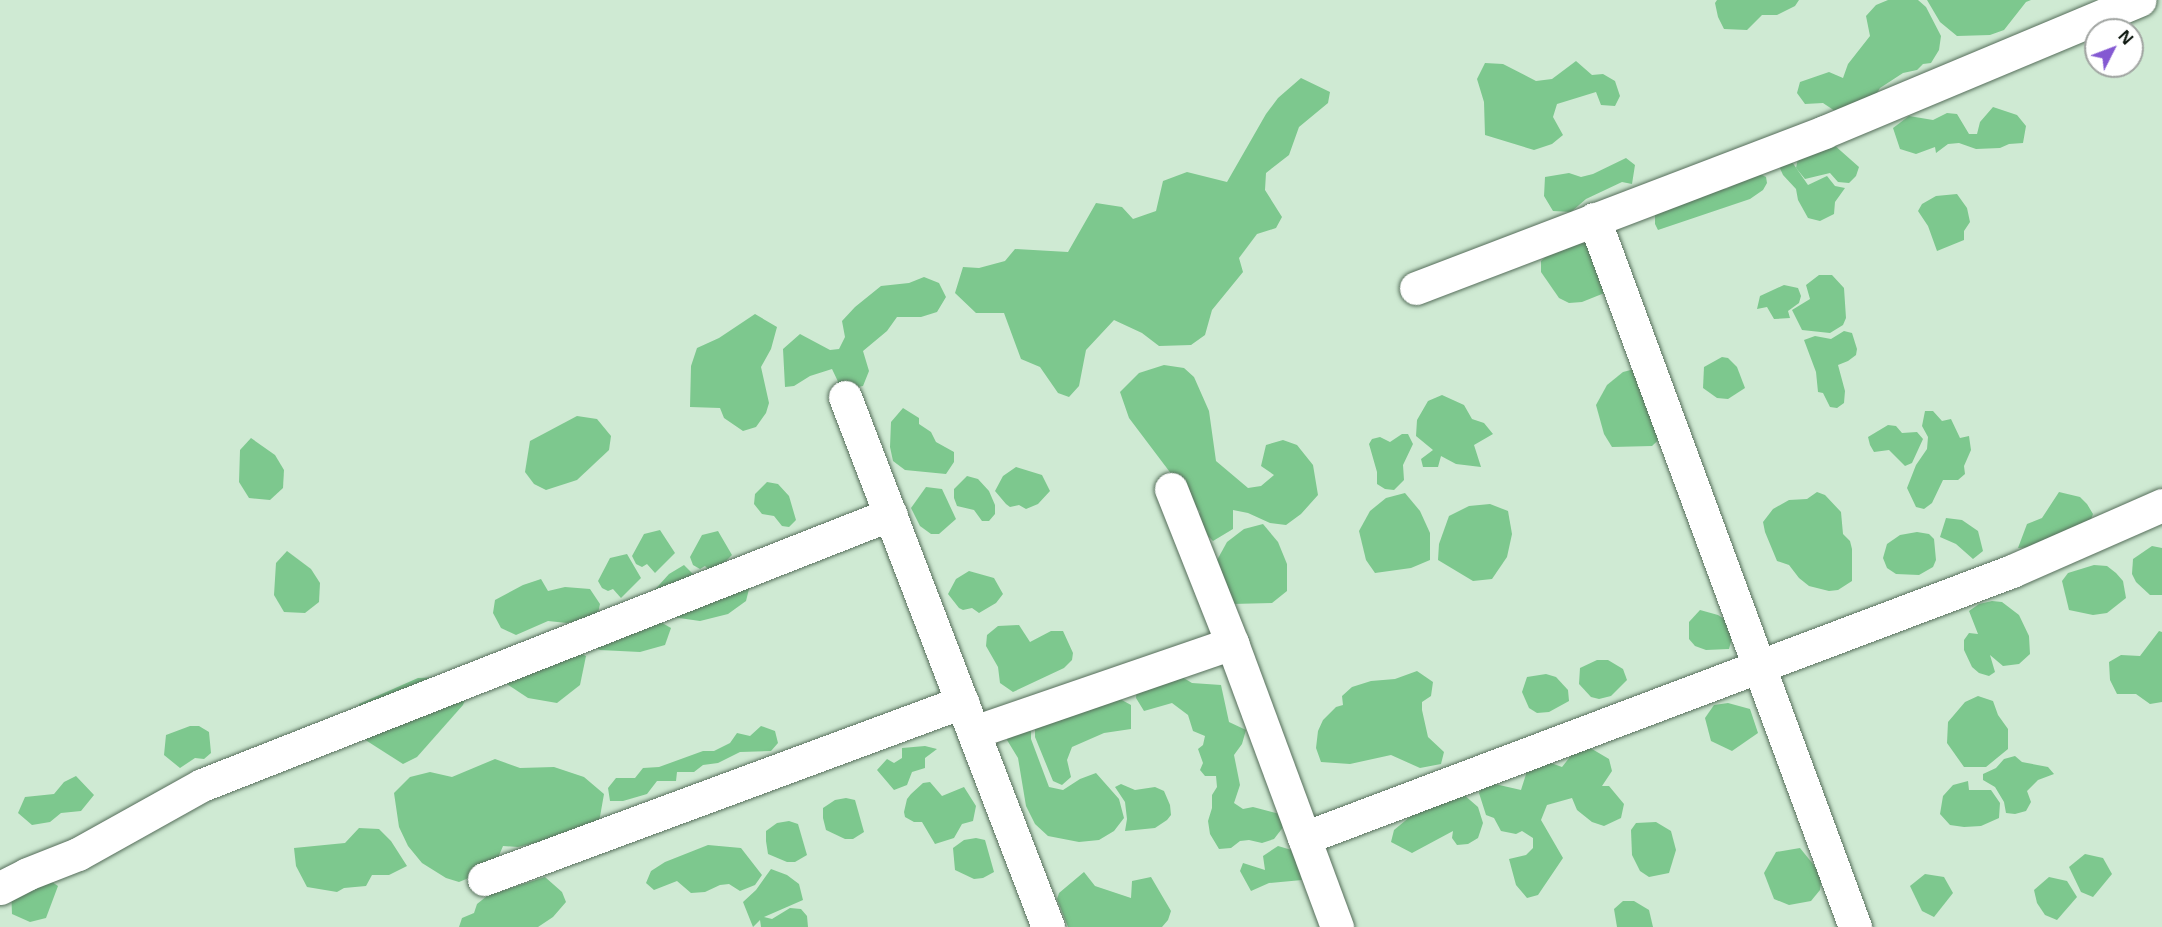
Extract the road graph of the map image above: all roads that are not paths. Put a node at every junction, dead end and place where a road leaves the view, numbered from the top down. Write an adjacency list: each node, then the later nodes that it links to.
1 (2140, 0): 2 (street)
2 (1594, 219): 3 (street); 9 (street)
3 (1416, 288)
4 (845, 397): 7 (street)
5 (1171, 489): 8 (street)
6 (2162, 505): 9 (street)
7 (891, 514): 10 (street); 14 (street)
8 (1232, 643): 11 (street); 12 (street)
9 (1759, 666): 12 (street); 17 (street)
10 (962, 702): 11 (street); 13 (street)
11 (974, 732): 15 (street)
12 (1304, 838): 16 (street)
13 (484, 879)
14 (0, 888)
15 (1048, 927)
16 (1337, 927)
17 (1855, 927)

